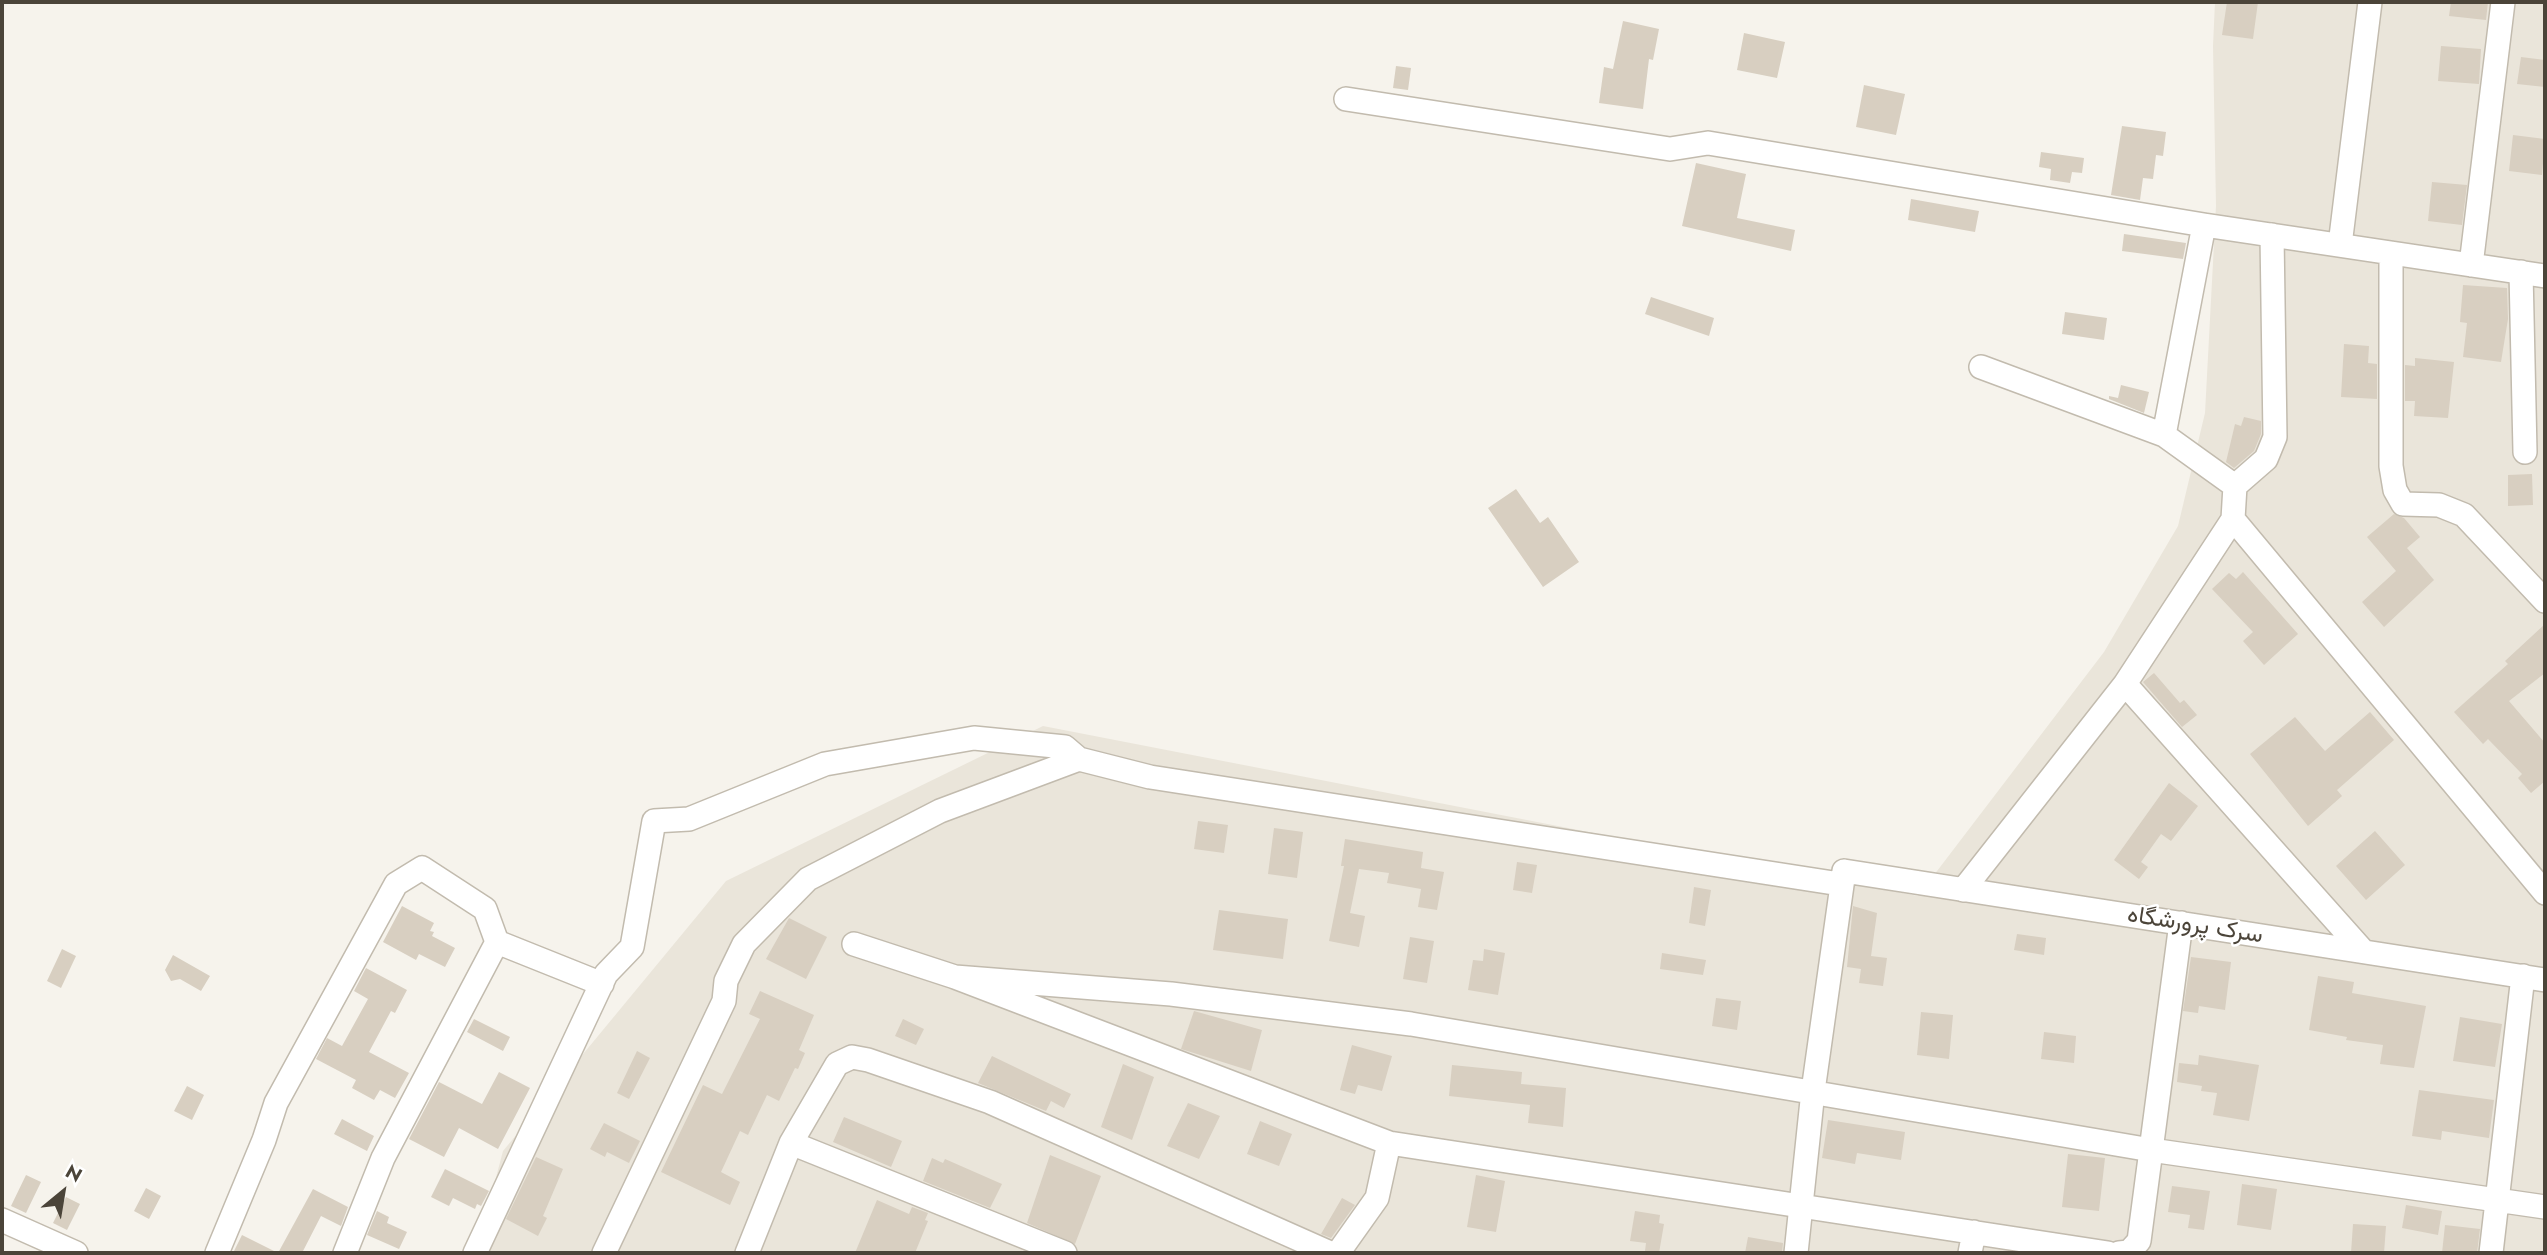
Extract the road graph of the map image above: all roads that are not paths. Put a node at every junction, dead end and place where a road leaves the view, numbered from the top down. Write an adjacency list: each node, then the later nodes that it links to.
1 (2370, 2): 6 (street)
2 (2503, 2): 8 (street)
3 (1346, 99): 4 (street)
4 (2204, 225): 5 (street); 12 (street)
5 (2272, 235): 6 (street); 14 (street)
6 (2340, 245): 7 (street)
7 (2391, 253): 8 (street); 16 (street)
8 (2471, 265): 9 (street)
9 (2521, 272): 10 (street); 13 (street)
10 (2545, 276)
11 (1981, 367): 12 (street)
12 (2164, 435): 14 (street)
13 (2525, 452)
14 (2235, 486): 15 (street)
15 (2233, 519): 17 (street); 21 (street)
16 (2545, 601)
17 (2125, 684): 20 (street); 25 (street)
18 (1079, 759): 19 (street, سرک پرورشگاه); 28 (street, سرک پرورشگاه); 42 (street)
19 (1842, 878): 20 (street, سرک پرورشگاه); 29 (street)
20 (1963, 890): 22 (street, سرک پرورشگاه)
21 (2545, 893)
22 (2181, 923): 25 (street, سرک پرورشگاه); 32 (street)
23 (497, 942): 28 (street); 39 (street); 40 (street)
24 (854, 944): 26 (street)
25 (2363, 951): 27 (street, سرک پرورشگاه)
26 (956, 977): 29 (street); 31 (street)
27 (2534, 978): 33 (street)
28 (602, 984): 41 (street)
29 (1813, 1091): 32 (street); 34 (street)
30 (791, 1143): 43 (street); 44 (street); 45 (street)
31 (1389, 1143): 34 (street); 46 (street)
32 (2151, 1150): 33 (street); 49 (street)
33 (2498, 1202): 35 (street); 50 (street)
34 (1799, 1207): 37 (street); 47 (street)
35 (2545, 1207)
36 (2, 1220): 38 (street)
37 (1972, 1243): 48 (street)
38 (75, 1253)
39 (217, 1253)
40 (345, 1253)
41 (475, 1253)
42 (604, 1253)
43 (749, 1253)
44 (1065, 1253)
45 (1330, 1253)
46 (1338, 1253)
47 (1796, 1253)
48 (2108, 1253)
49 (2119, 1253)
50 (2491, 1253)

